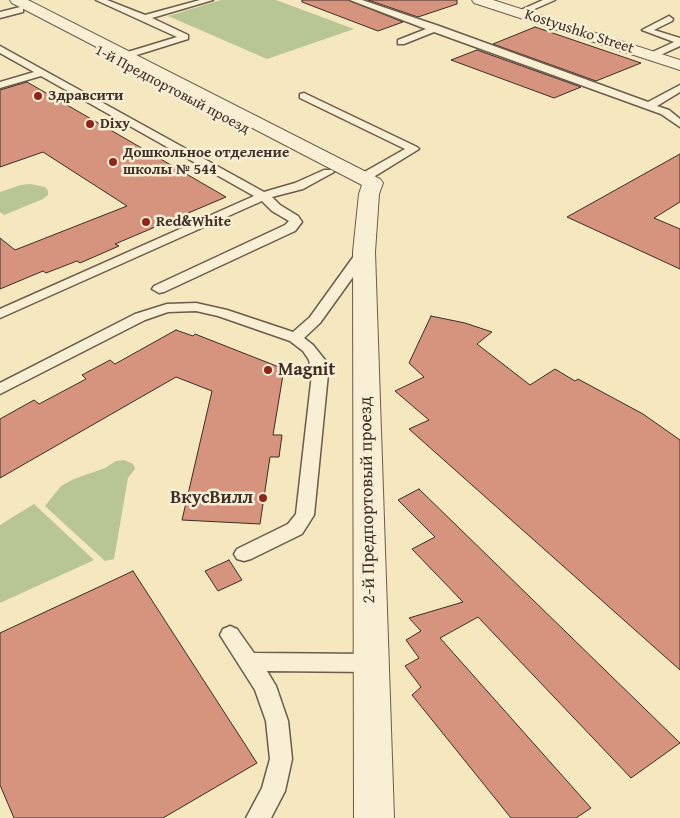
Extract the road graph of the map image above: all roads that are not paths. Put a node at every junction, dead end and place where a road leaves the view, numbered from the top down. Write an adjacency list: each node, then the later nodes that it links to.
1 (1, 0): 7 (street, 1-й Предпортовый проезд)
2 (100, 0): 10 (lane)
3 (209, 0): 10 (lane)
4 (354, 0): 12 (lane)
5 (479, 0): 8 (street, Kostyushko Street)
6 (551, 0): 8 (lane)
7 (18, 5): 9 (lane); 16 (street, 1-й Предпортовый проезд); 26 (street, 1-й Предпортовый проезд)
8 (518, 13): 17 (street, Kostyushko Street)
9 (0, 15)
10 (144, 18): 16 (lane)
11 (670, 20): 14 (lane)
12 (436, 28): 13 (lane); 24 (lane)
13 (401, 42)
14 (680, 42): 17 (lane)
15 (0, 49): 19 (lane)
16 (124, 56): 27 (street, 1-й Предпортовый проезд)
17 (651, 56): 18 (street, Kostyushko Street)
18 (680, 65)
19 (42, 72): 20 (lane); 28 (lane)
20 (0, 85)
21 (680, 88): 22 (lane)
22 (675, 95): 24 (lane)
23 (304, 96): 27 (lane)
24 (649, 106): 25 (lane)
25 (680, 124)
26 (328, 172): 27 (street, 1-й Предпортовый проезд); 28 (lane)
27 (368, 185): 29 (street, 2-й Предпортовый проезд)
28 (263, 196): 30 (lane); 31 (lane)
29 (364, 252): 32 (lane); 37 (street, 2-й Предпортовый проезд)
30 (159, 289)
31 (0, 314)
32 (295, 338): 33 (lane); 34 (lane)
33 (0, 389)
34 (244, 554)
35 (230, 635): 36 (lane)
36 (249, 662): 37 (lane); 38 (lane)
37 (371, 663): 39 (street, 2-й Предпортовый проезд)
38 (258, 818)
39 (374, 818)

